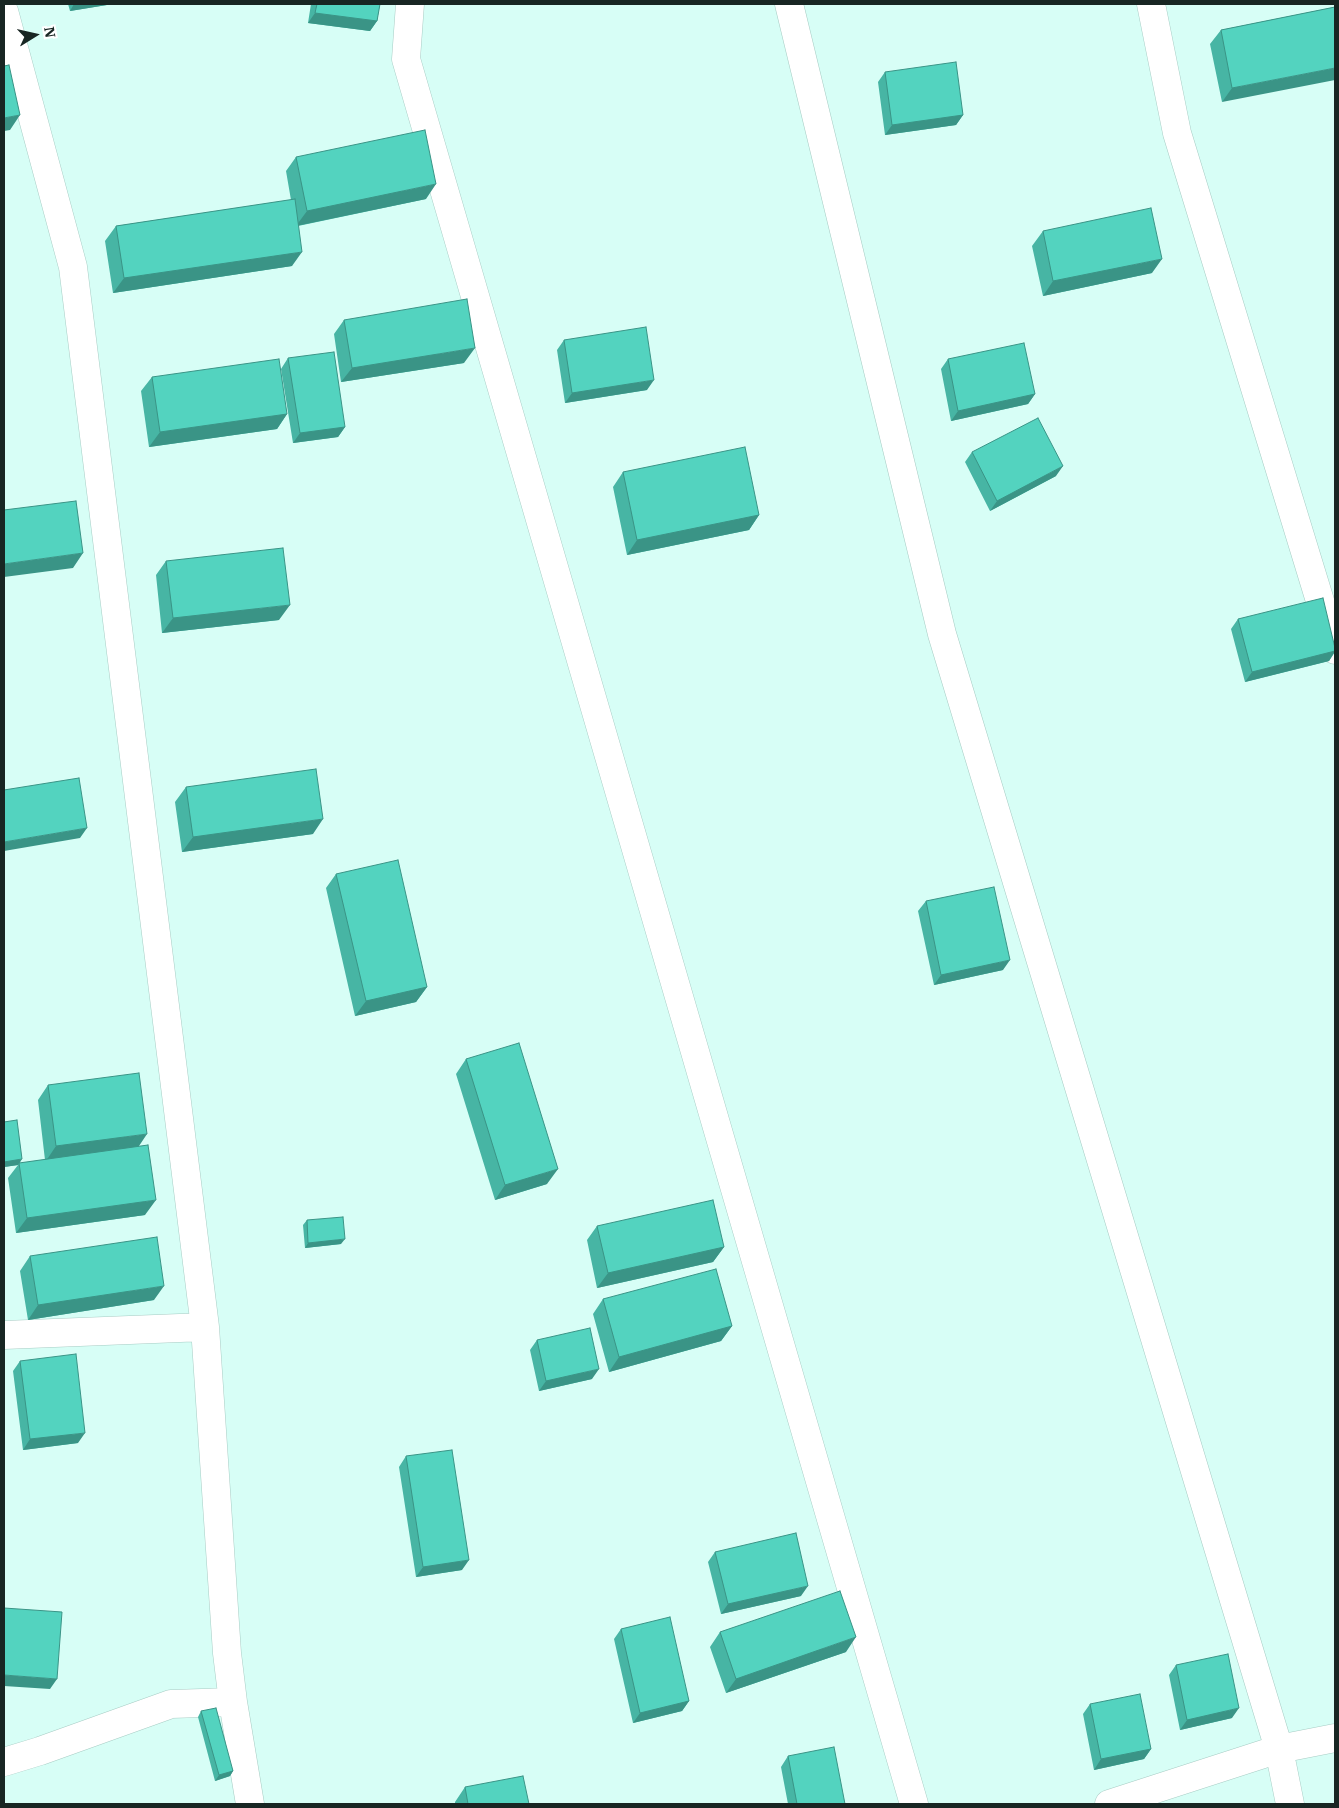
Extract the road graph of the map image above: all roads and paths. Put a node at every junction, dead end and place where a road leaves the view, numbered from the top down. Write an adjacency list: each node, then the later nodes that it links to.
1 (410, 4): 13 (street)
2 (789, 4): 10 (street)
3 (1151, 4): 5 (street)
4 (4, 11): 6 (street)
5 (1335, 650)
6 (206, 1327): 7 (street); 8 (street)
7 (4, 1335)
8 (233, 1702): 11 (street); 12 (street)
9 (1335, 1738): 10 (street)
10 (1279, 1749): 14 (street); 15 (street)
11 (4, 1762)
12 (250, 1804)
13 (914, 1804)
14 (1109, 1804)
15 (1290, 1804)

